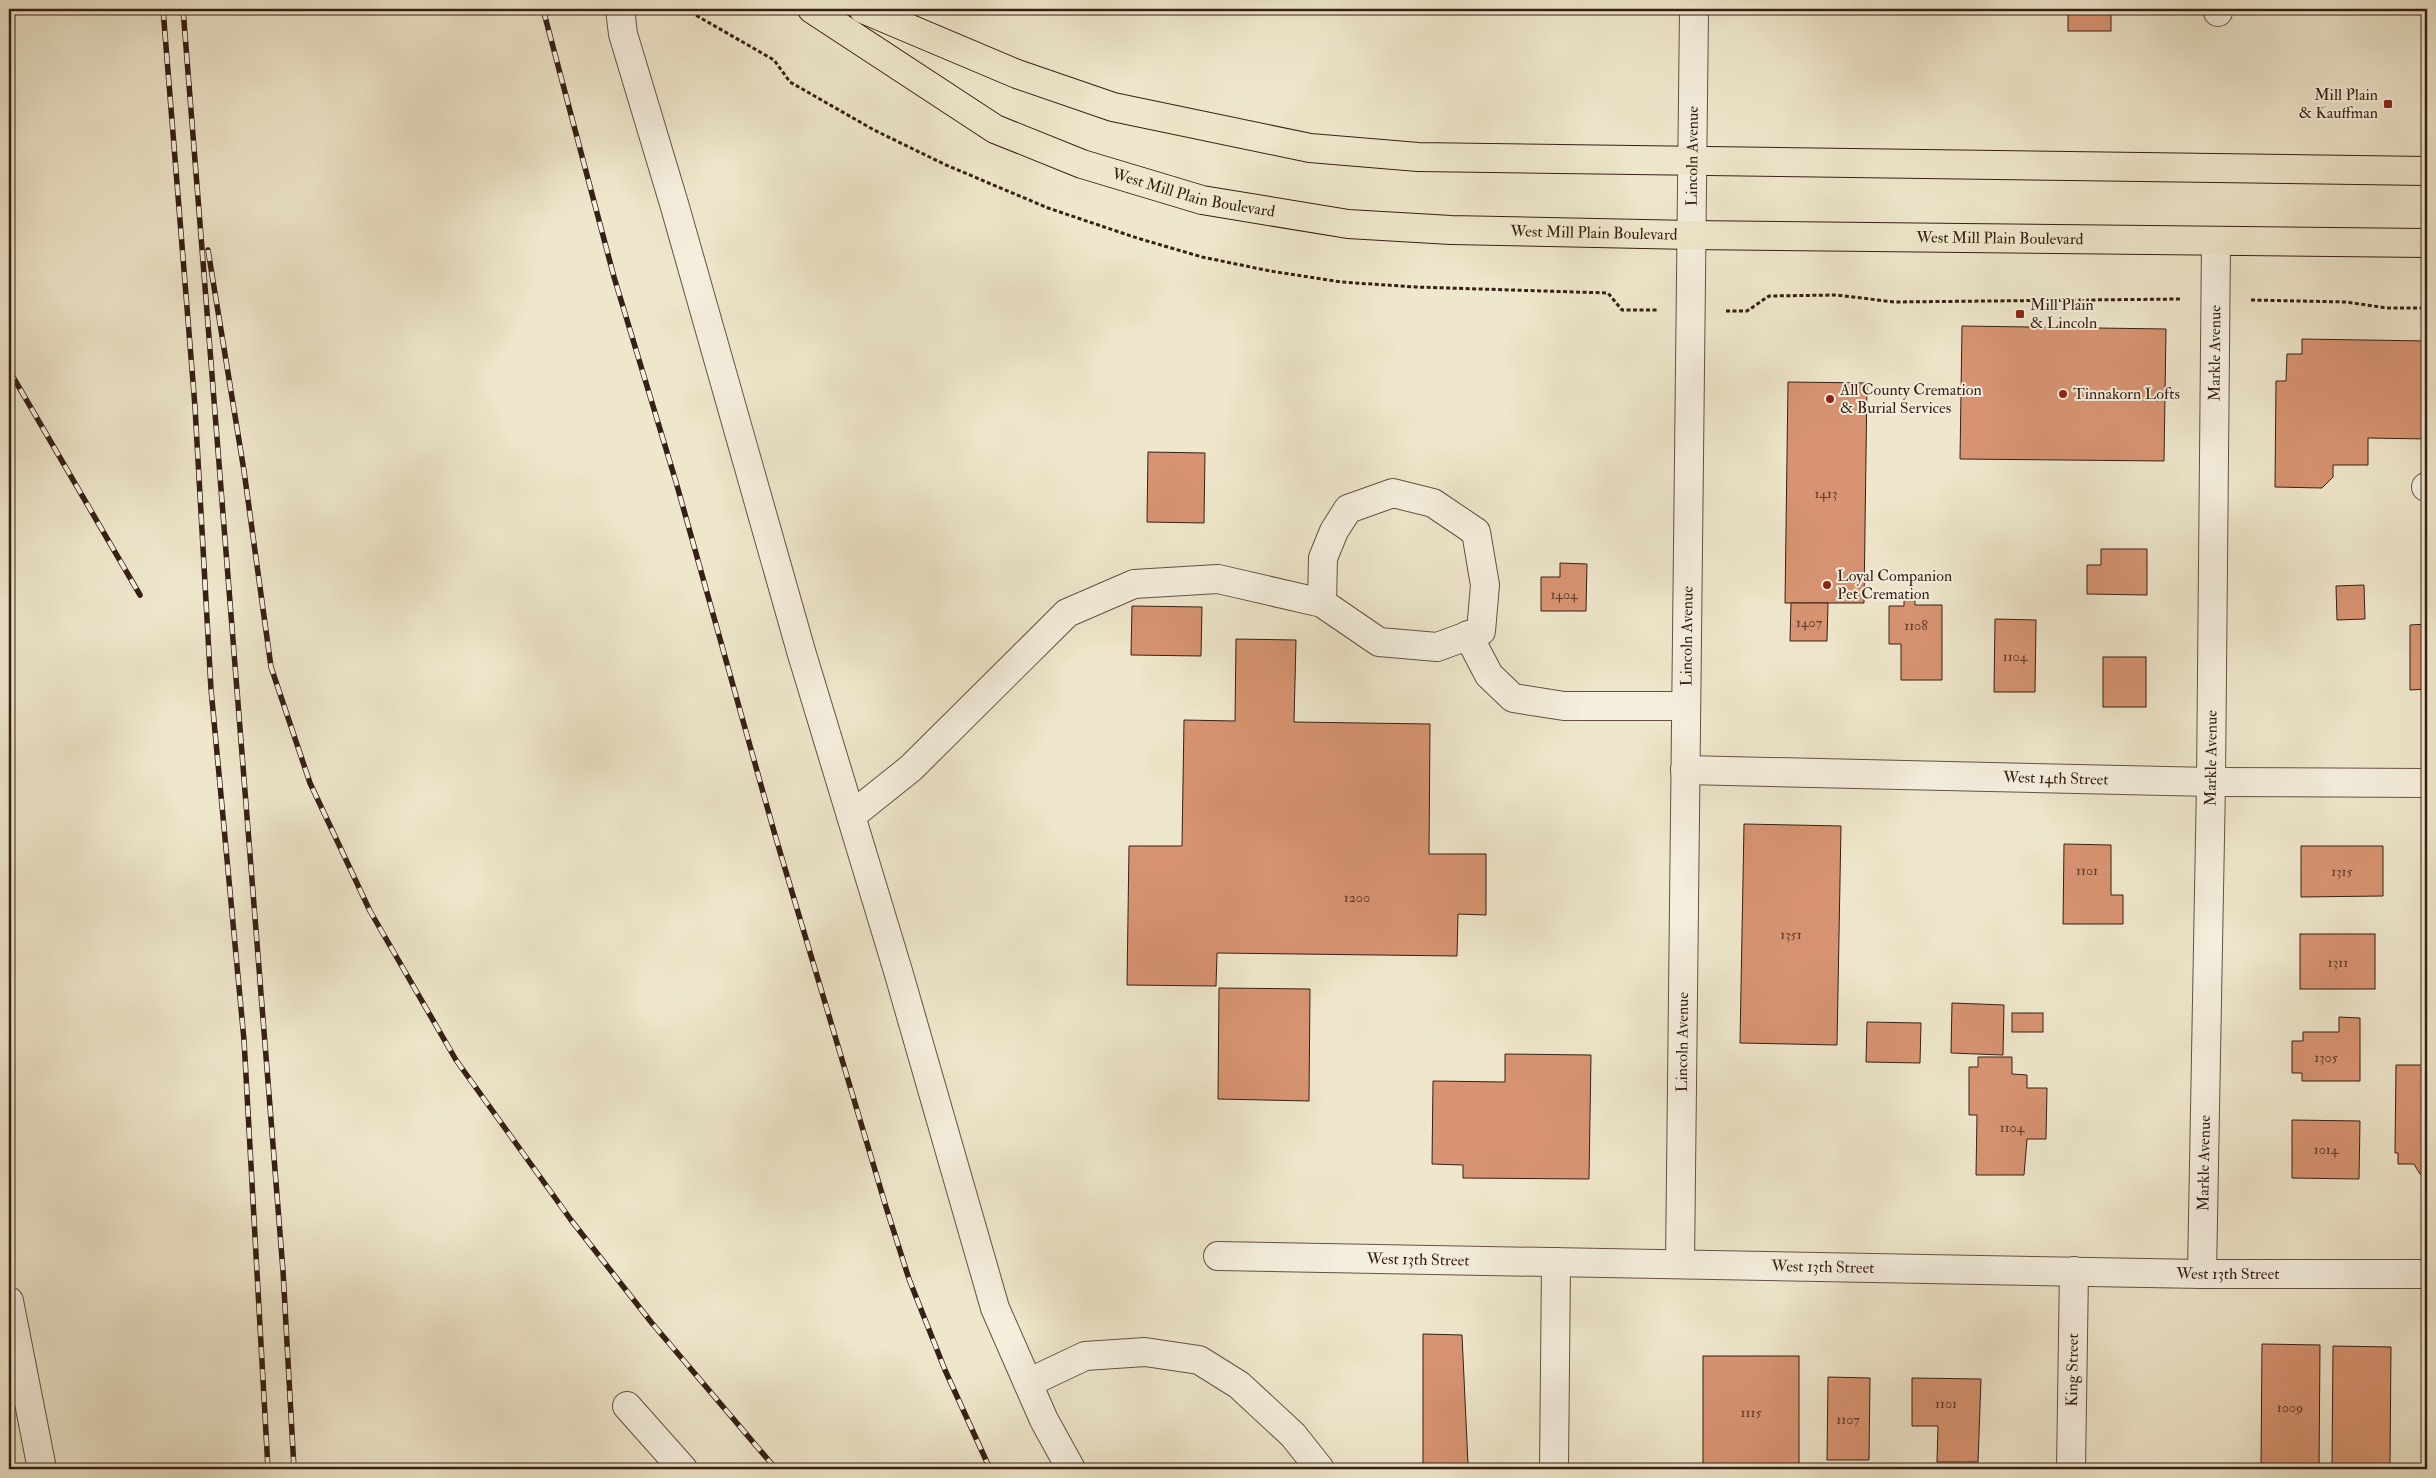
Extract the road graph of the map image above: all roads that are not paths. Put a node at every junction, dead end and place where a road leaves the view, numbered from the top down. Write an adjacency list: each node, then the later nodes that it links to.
1 (620, 9): 16 (street)
2 (812, 9): 7 (main road, West Mill Plain Boulevard)
3 (863, 9): 5 (main road)
4 (1694, 9): 5 (street, Lincoln Avenue)
5 (1692, 161): 6 (main road); 7 (street, Lincoln Avenue)
6 (2427, 171)
7 (1691, 235): 8 (main road, West Mill Plain Boulevard); 12 (street, Lincoln Avenue)
8 (2216, 241): 9 (main road, West Mill Plain Boulevard); 14 (street, Markle Avenue)
9 (2427, 243)
10 (1322, 603): 11 (street); 11 (street); 16 (street)
11 (1468, 636): 12 (street)
12 (1686, 706): 13 (street, Lincoln Avenue)
13 (1685, 770): 14 (street, West 14th Street); 19 (street, Lincoln Avenue)
14 (2211, 782): 15 (street, West 14th Street); 21 (street, Markle Avenue)
15 (2427, 783)
16 (851, 816): 25 (street)
17 (1218, 1256): 18 (street, West 13th Street)
18 (1556, 1262): 19 (street, West 13th Street); 31 (street)
19 (1680, 1264): 20 (street, West 13th Street)
20 (2074, 1272): 21 (street, West 13th Street); 32 (street, King Street)
21 (2202, 1274): 22 (street, West 13th Street)
22 (2427, 1274)
23 (9, 1301): 24 (street)
24 (14, 1352): 27 (street)
25 (1028, 1383): 29 (street); 30 (street)
26 (628, 1406): 28 (street)
27 (42, 1469)
28 (683, 1469)
29 (1071, 1469)
30 (1320, 1469)
31 (1554, 1469)
32 (2071, 1469)

